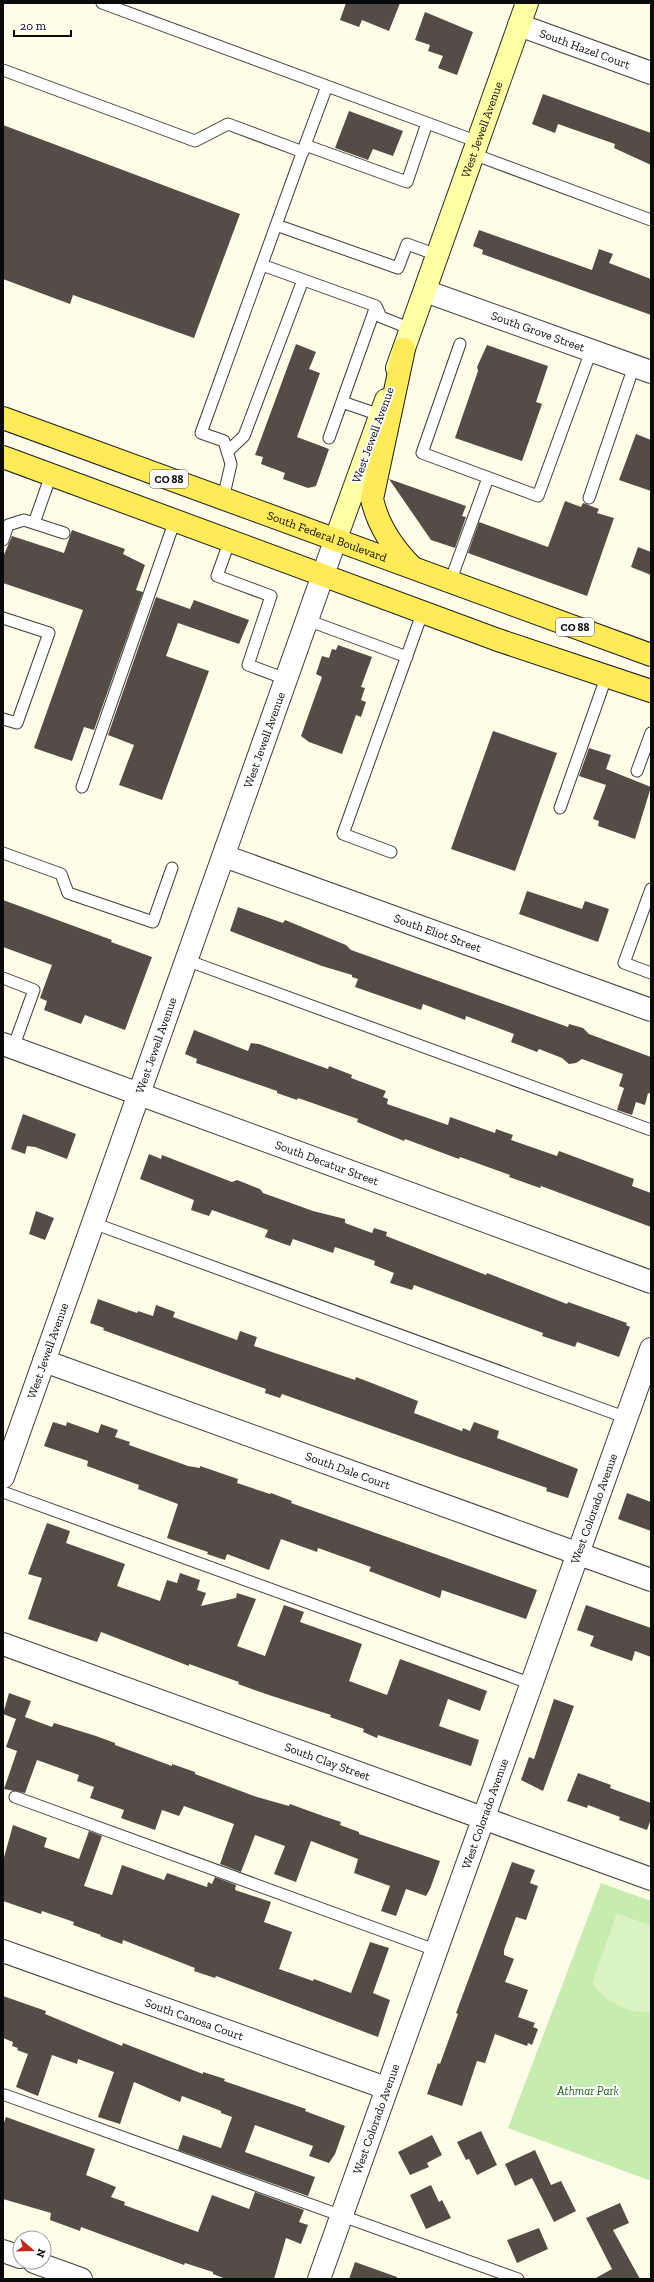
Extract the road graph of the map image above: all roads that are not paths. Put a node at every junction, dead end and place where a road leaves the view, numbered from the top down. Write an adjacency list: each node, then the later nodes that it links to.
1 (102, 3): 6 (lane)
2 (527, 3): 3 (main road, West Jewell Avenue)
3 (519, 25): 5 (street, South Hazel Court); 9 (main road, West Jewell Avenue)
4 (3, 70): 8 (lane)
5 (651, 73)
6 (327, 86): 7 (lane); 8 (lane)
7 (427, 123): 8 (lane); 9 (lane)
8 (304, 148): 11 (lane)
9 (475, 148): 10 (lane); 12 (main road, West Jewell Avenue)
10 (651, 220)
11 (276, 225): 12 (lane); 13 (lane)
12 (437, 255): 15 (main road, West Jewell Avenue)
13 (262, 265): 14 (lane); 26 (lane)
14 (303, 280): 16 (lane); 26 (lane)
15 (425, 290): 17 (main road, West Jewell Avenue); 20 (street, South Grove Street)
16 (376, 306): 17 (lane); 22 (lane)
17 (411, 329): 19 (main road, West Jewell Avenue)
18 (460, 344): 29 (lane)
19 (404, 349): 23 (main road, West Jewell Avenue); 38 (main road)
20 (591, 351): 21 (street, South Grove Street); 29 (lane)
21 (643, 369): 30 (lane)
22 (342, 402): 23 (lane); 25 (lane)
23 (380, 415): 37 (main road, West Jewell Avenue)
24 (3, 418): 31 (main road, South Federal Boulevard / CO 88)
25 (328, 438)
26 (227, 452): 31 (lane)
27 (3, 457): 28 (main road)
28 (52, 475): 32 (main road); 33 (lane)
29 (488, 478): 40 (lane)
30 (588, 498)
31 (223, 499): 37 (main road, South Federal Boulevard / CO 88)
32 (175, 520): 36 (main road); 52 (lane)
33 (34, 523): 34 (lane); 35 (lane)
34 (64, 533)
35 (3, 540)
36 (230, 540): 39 (main road); 47 (lane)
37 (336, 541): 38 (main road, South Federal Boulevard / CO 88); 39 (street, West Jewell Avenue)
38 (415, 569): 40 (main road, South Federal Boulevard / CO 88)
39 (323, 575): 41 (main road); 43 (street, West Jewell Avenue)
40 (450, 582): 44 (main road, South Federal Boulevard / CO 88)
41 (423, 611): 45 (lane); 46 (main road)
42 (3, 618): 49 (lane)
43 (307, 620): 45 (lane); 47 (street, West Jewell Avenue)
44 (651, 655)
45 (407, 657): 54 (lane)
46 (607, 675): 48 (main road); 53 (lane)
47 (286, 679): 56 (street, West Jewell Avenue)
48 (651, 691)
49 (3, 718)
50 (651, 733): 51 (lane)
51 (637, 771)
52 (82, 787)
53 (560, 808)
54 (391, 852)
55 (3, 853): 57 (lane)
56 (224, 856): 59 (street, West Jewell Avenue); 62 (street, South Eliot Street)
57 (172, 868)
58 (651, 889): 60 (lane)
59 (186, 960): 64 (street, West Jewell Avenue); 65 (lane)
60 (651, 973)
61 (3, 978): 63 (lane)
62 (651, 1010)
63 (8, 1046): 64 (street, South Decatur Street)
64 (139, 1094): 66 (street, West Jewell Avenue); 67 (street, South Decatur Street)
65 (651, 1130)
66 (93, 1223): 69 (street, West Jewell Avenue); 70 (lane)
67 (651, 1282)
68 (651, 1349): 70 (street, West Colorado Avenue)
69 (44, 1361): 71 (street, West Jewell Avenue); 73 (street, South Dale Court)
70 (627, 1418): 73 (street, West Colorado Avenue)
71 (3, 1477)
72 (3, 1492): 76 (lane)
73 (580, 1554): 74 (street, South Dale Court); 76 (street, West Colorado Avenue)
74 (651, 1580)
75 (3, 1644): 78 (street, South Clay Street)
76 (532, 1684): 78 (street, West Colorado Avenue)
77 (15, 1797): 80 (lane)
78 (483, 1818): 79 (street, South Clay Street); 80 (street, West Colorado Avenue)
79 (651, 1879)
80 (435, 1950): 82 (street, West Colorado Avenue)
81 (3, 1951): 82 (street, South Canosa Court)
82 (386, 2088): 84 (street, West Colorado Avenue)
83 (5, 2095): 84 (lane)
84 (342, 2215): 87 (street, West Colorado Avenue); 88 (lane)
85 (52, 2269): 86 (street)
86 (81, 2279)
87 (319, 2279)
88 (518, 2279)

